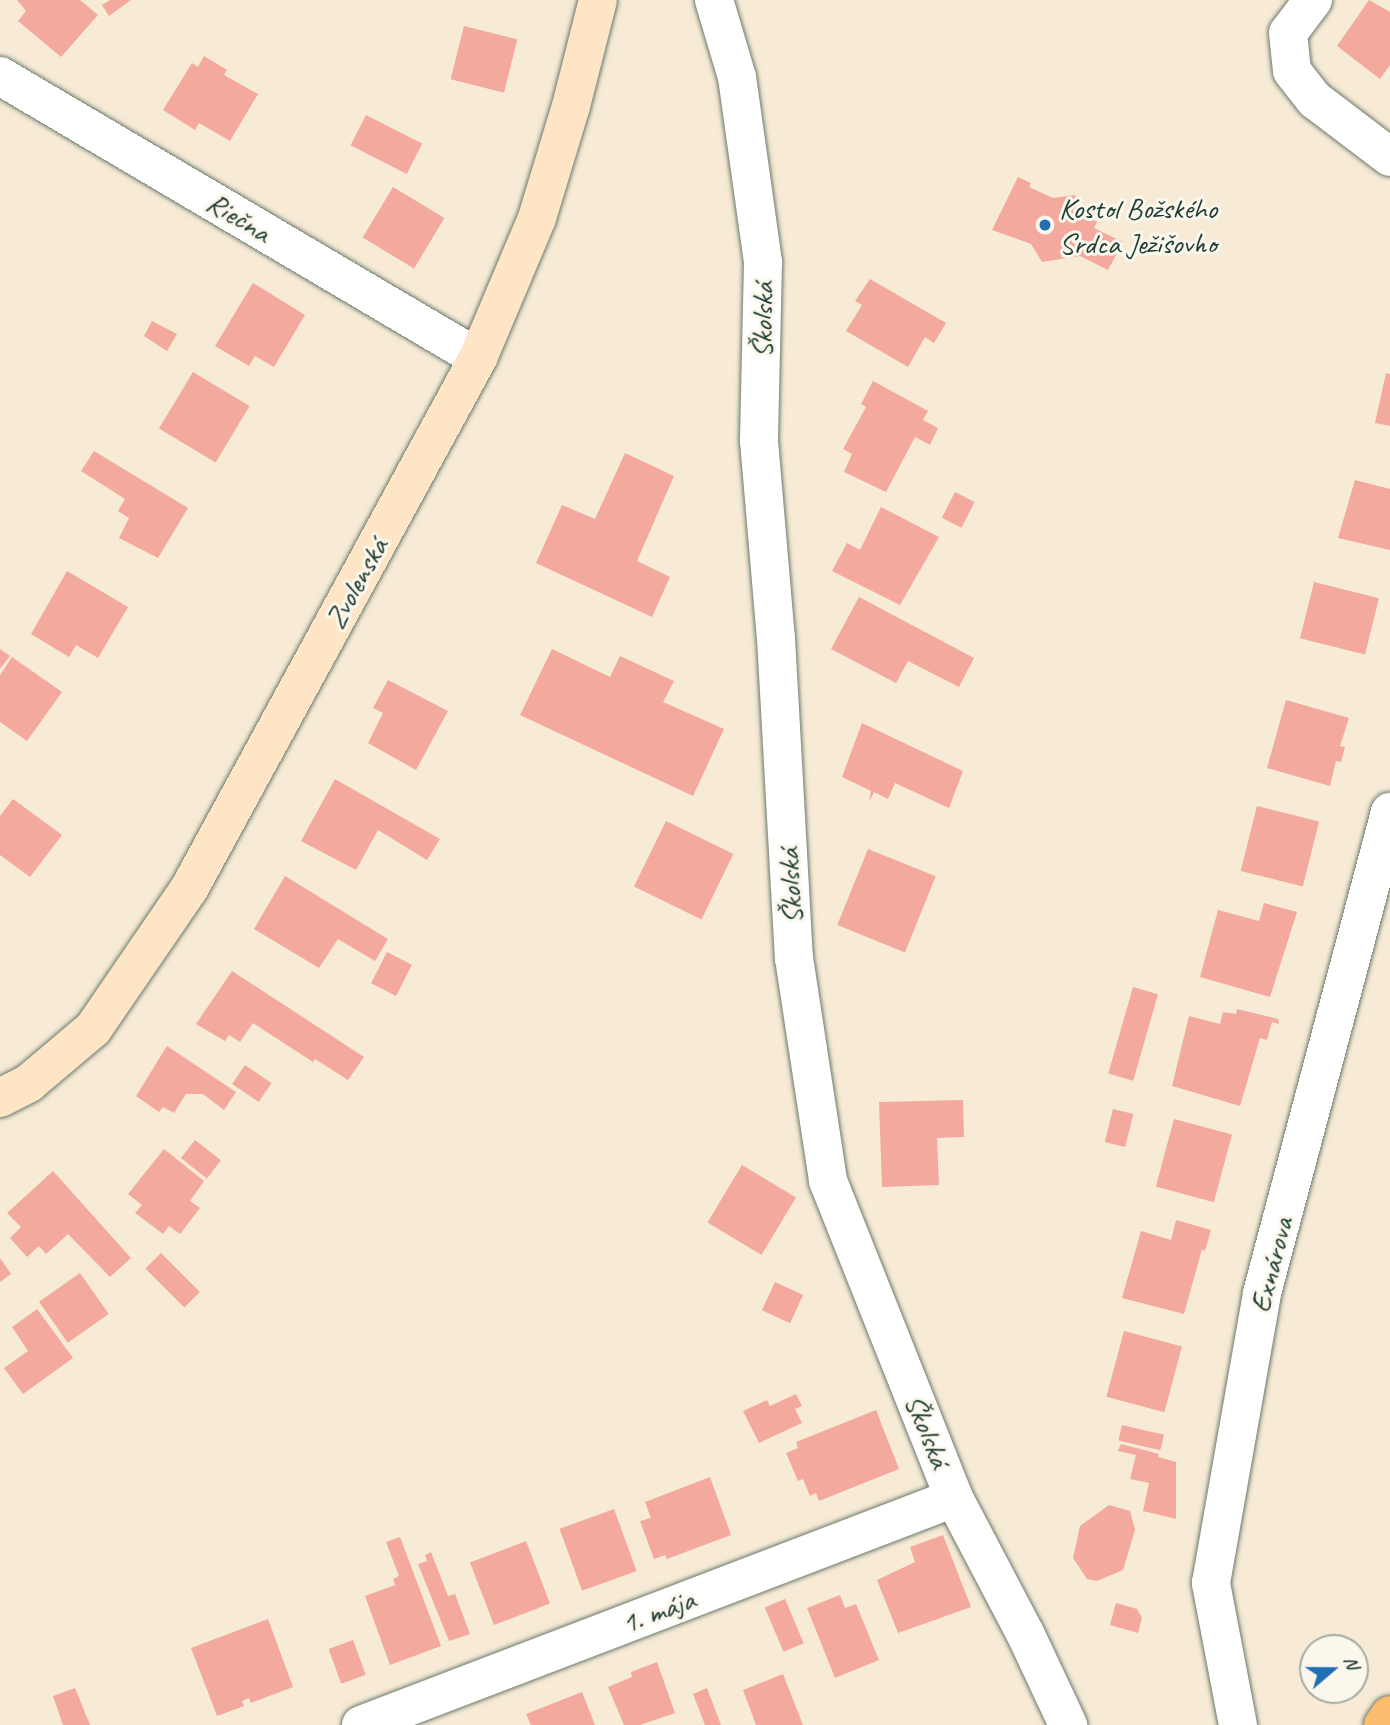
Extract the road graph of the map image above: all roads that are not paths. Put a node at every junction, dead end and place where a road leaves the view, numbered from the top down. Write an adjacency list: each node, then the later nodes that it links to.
1 (598, 0): 6 (street, Zvolenská)
2 (714, 0): 9 (street, Školská)
3 (1312, 0): 5 (street)
4 (4, 84): 6 (street, Riečna)
5 (1390, 157)
6 (478, 358): 8 (street, Zvolenská)
7 (1390, 812): 13 (street, Exnárova)
8 (0, 1098)
9 (954, 1497): 11 (street, 1. mája); 12 (street, Školská)
10 (1390, 1715): 14 (main road)
11 (362, 1725)
12 (1068, 1725)
13 (1238, 1725)
14 (1382, 1725)

